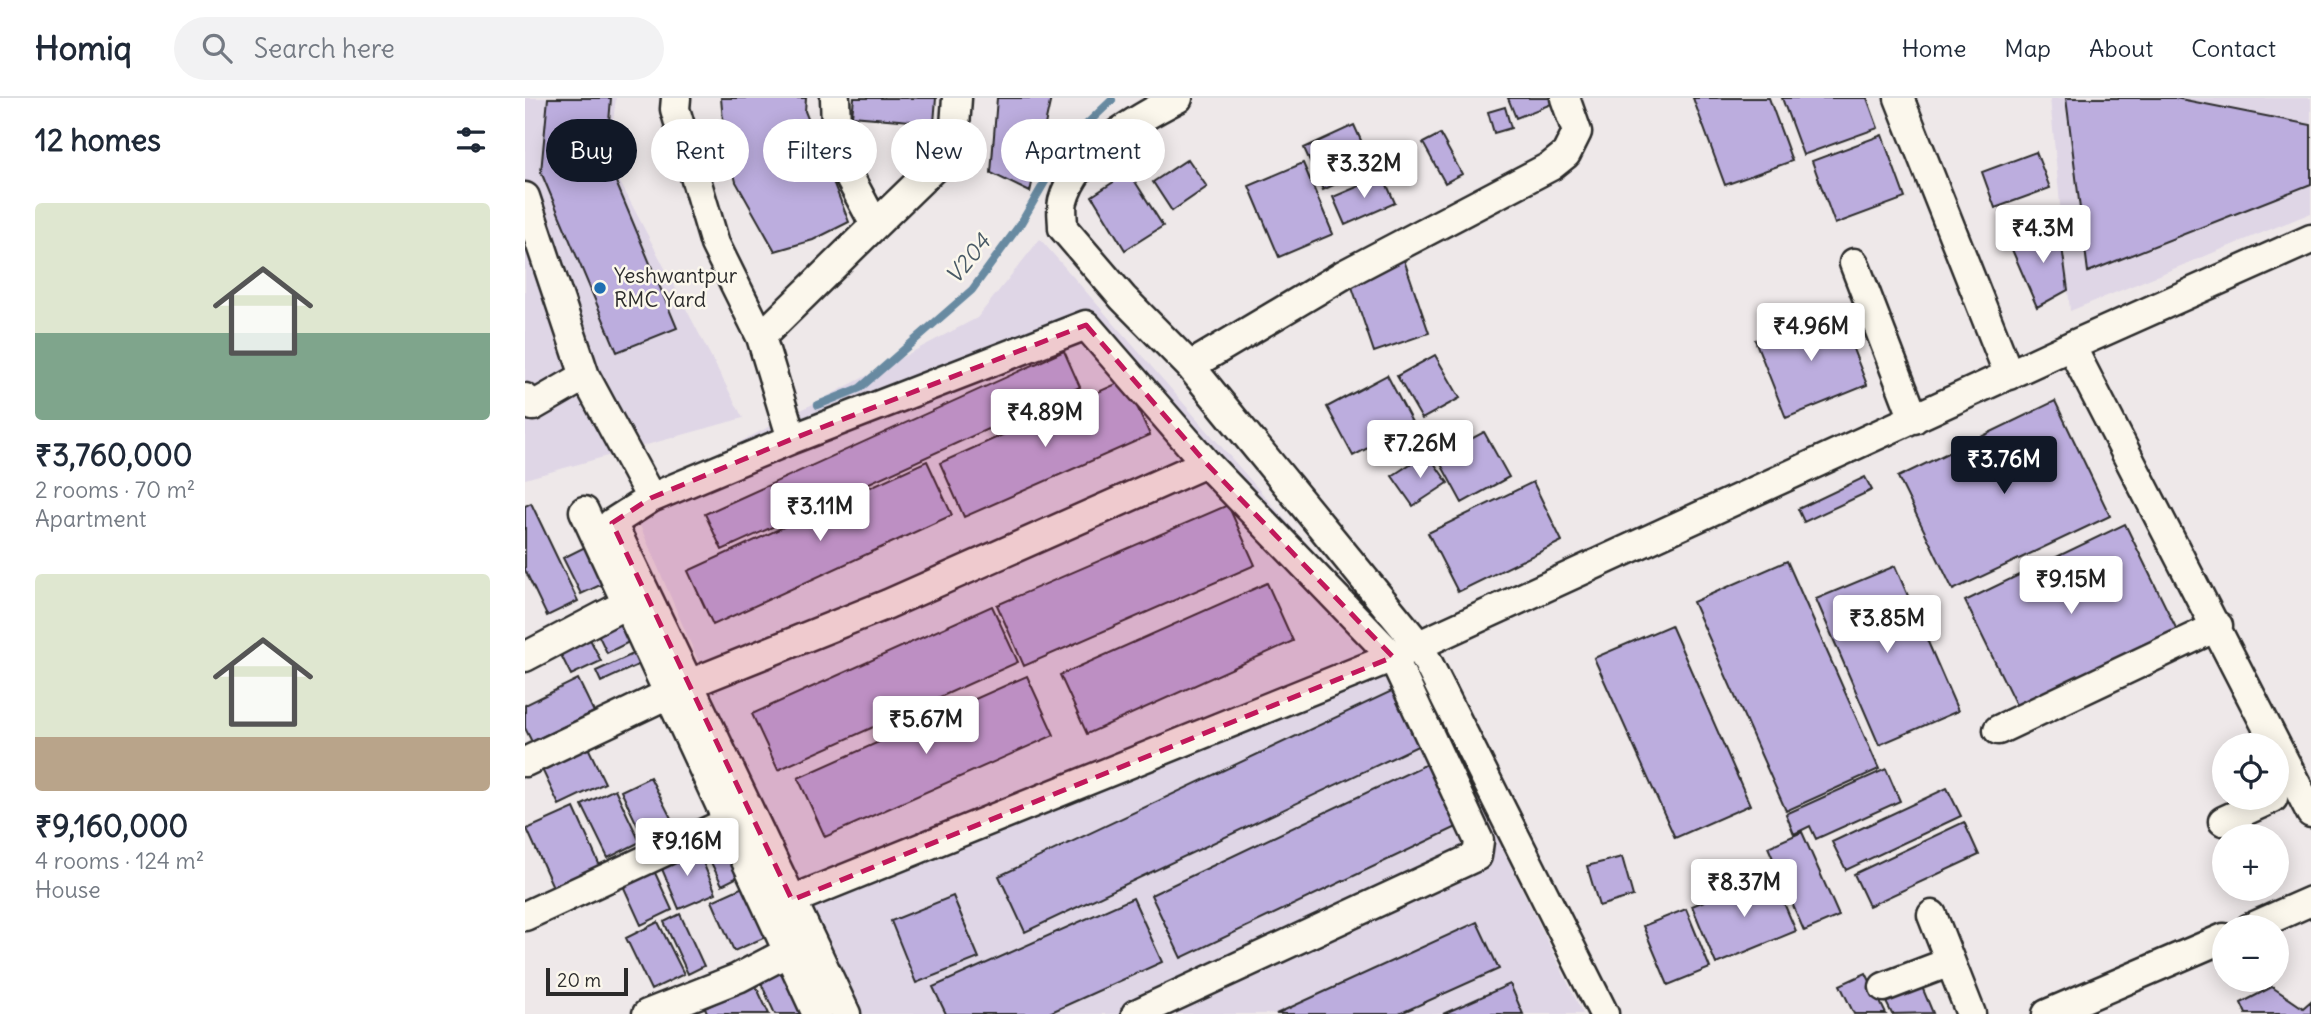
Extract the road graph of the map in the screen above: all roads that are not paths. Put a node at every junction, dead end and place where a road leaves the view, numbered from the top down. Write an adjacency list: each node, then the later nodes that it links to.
1 (676, 98): 11 (street)
2 (835, 98): 8 (street)
3 (957, 98): 8 (street)
4 (1178, 98): 13 (street)
5 (1565, 98): 13 (street)
6 (1899, 98): 14 (street)
7 (525, 197): 15 (street)
8 (875, 226): 11 (street)
9 (2311, 239): 12 (street)
10 (1854, 263): 17 (street)
11 (761, 337): 18 (street)
12 (2071, 346): 14 (street); 23 (street)
13 (1190, 366): 24 (street)
14 (2009, 375): 17 (street)
15 (585, 376): 16 (street); 20 (street)
16 (528, 406)
17 (1915, 419): 24 (street)
18 (792, 439): 19 (street); 20 (street)
19 (1206, 463): 26 (street); 27 (street)
20 (651, 498): 27 (street)
21 (584, 510): 22 (street)
22 (626, 604): 25 (street); 27 (street)
23 (2217, 626): 28 (street); 29 (street)
24 (1420, 647): 26 (street); 49 (street)
25 (525, 657)
26 (1393, 657): 36 (street); 48 (street)
27 (678, 689): 30 (street); 35 (street); 36 (street)
28 (1998, 730)
29 (2259, 733)
30 (525, 762)
31 (2289, 798): 33 (street)
32 (2247, 810): 34 (street)
33 (2311, 813)
34 (2223, 821)
35 (728, 822): 40 (street); 42 (street)
36 (792, 900): 47 (street)
37 (2311, 901): 39 (street)
38 (1932, 915): 43 (street)
39 (2279, 915)
40 (525, 916)
41 (2212, 943): 51 (street)
42 (788, 952): 45 (street); 46 (street)
43 (1950, 962): 44 (street); 50 (street)
44 (1884, 987)
45 (647, 1014)
46 (817, 1014)
47 (846, 1014)
48 (1136, 1014)
49 (1604, 1014)
50 (1971, 1014)
51 (2047, 1014)

